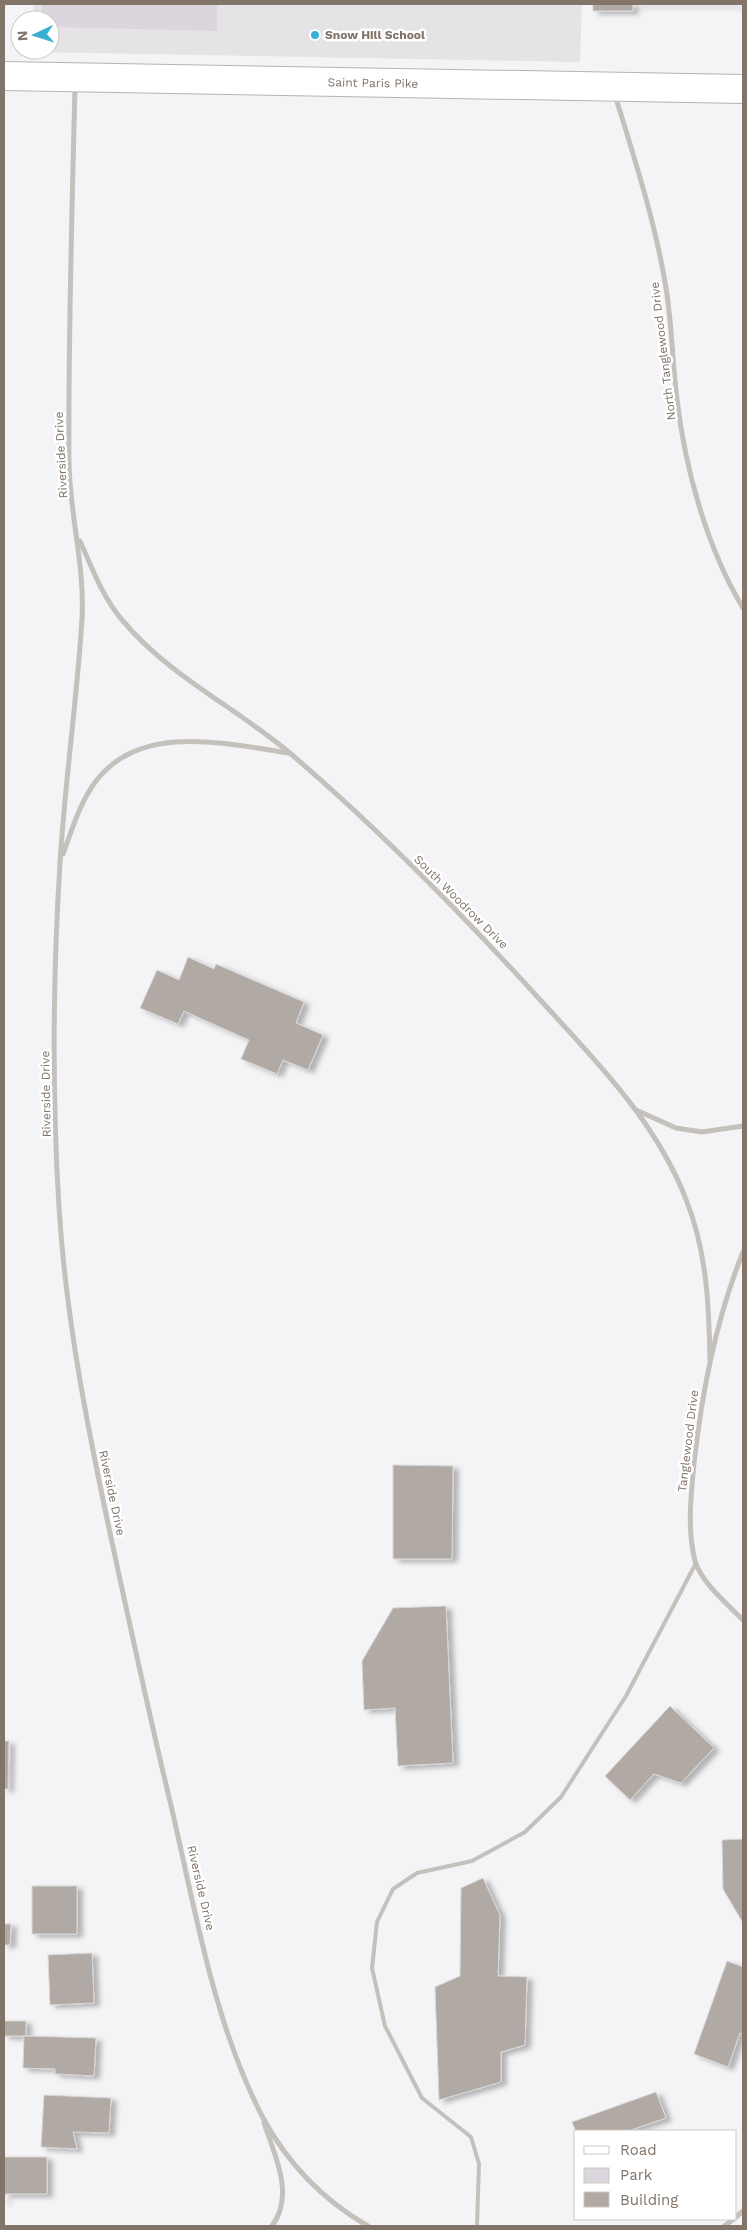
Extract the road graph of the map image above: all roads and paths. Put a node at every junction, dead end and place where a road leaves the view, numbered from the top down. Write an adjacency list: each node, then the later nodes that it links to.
1 (4, 76): 2 (street, Saint Paris Pike)
2 (75, 78): 3 (street, Saint Paris Pike); 5 (street, Riverside Drive)
3 (613, 87): 4 (street, Saint Paris Pike); 6 (street, North Tanglewood Drive)
4 (743, 89)
5 (77, 535): 7 (street, South Woodrow Drive); 8 (street, Riverside Drive)
6 (743, 608)
7 (290, 753): 8 (street, Riverside Drive); 9 (street, South Woodrow Drive)
8 (60, 859): 15 (street, Riverside Drive)
9 (636, 1110): 10 (street); 12 (street, South Woodrow Drive)
10 (743, 1126)
11 (743, 1252): 12 (street, Tanglewood Drive)
12 (710, 1360): 13 (street, Tanglewood Drive)
13 (696, 1563): 14 (street, Tanglewood Drive); 18 (lane)
14 (743, 1620)
15 (261, 2113): 16 (street, Riverside Drive); 17 (street, Riverside Drive)
16 (272, 2226)
17 (368, 2226)
18 (477, 2226)

